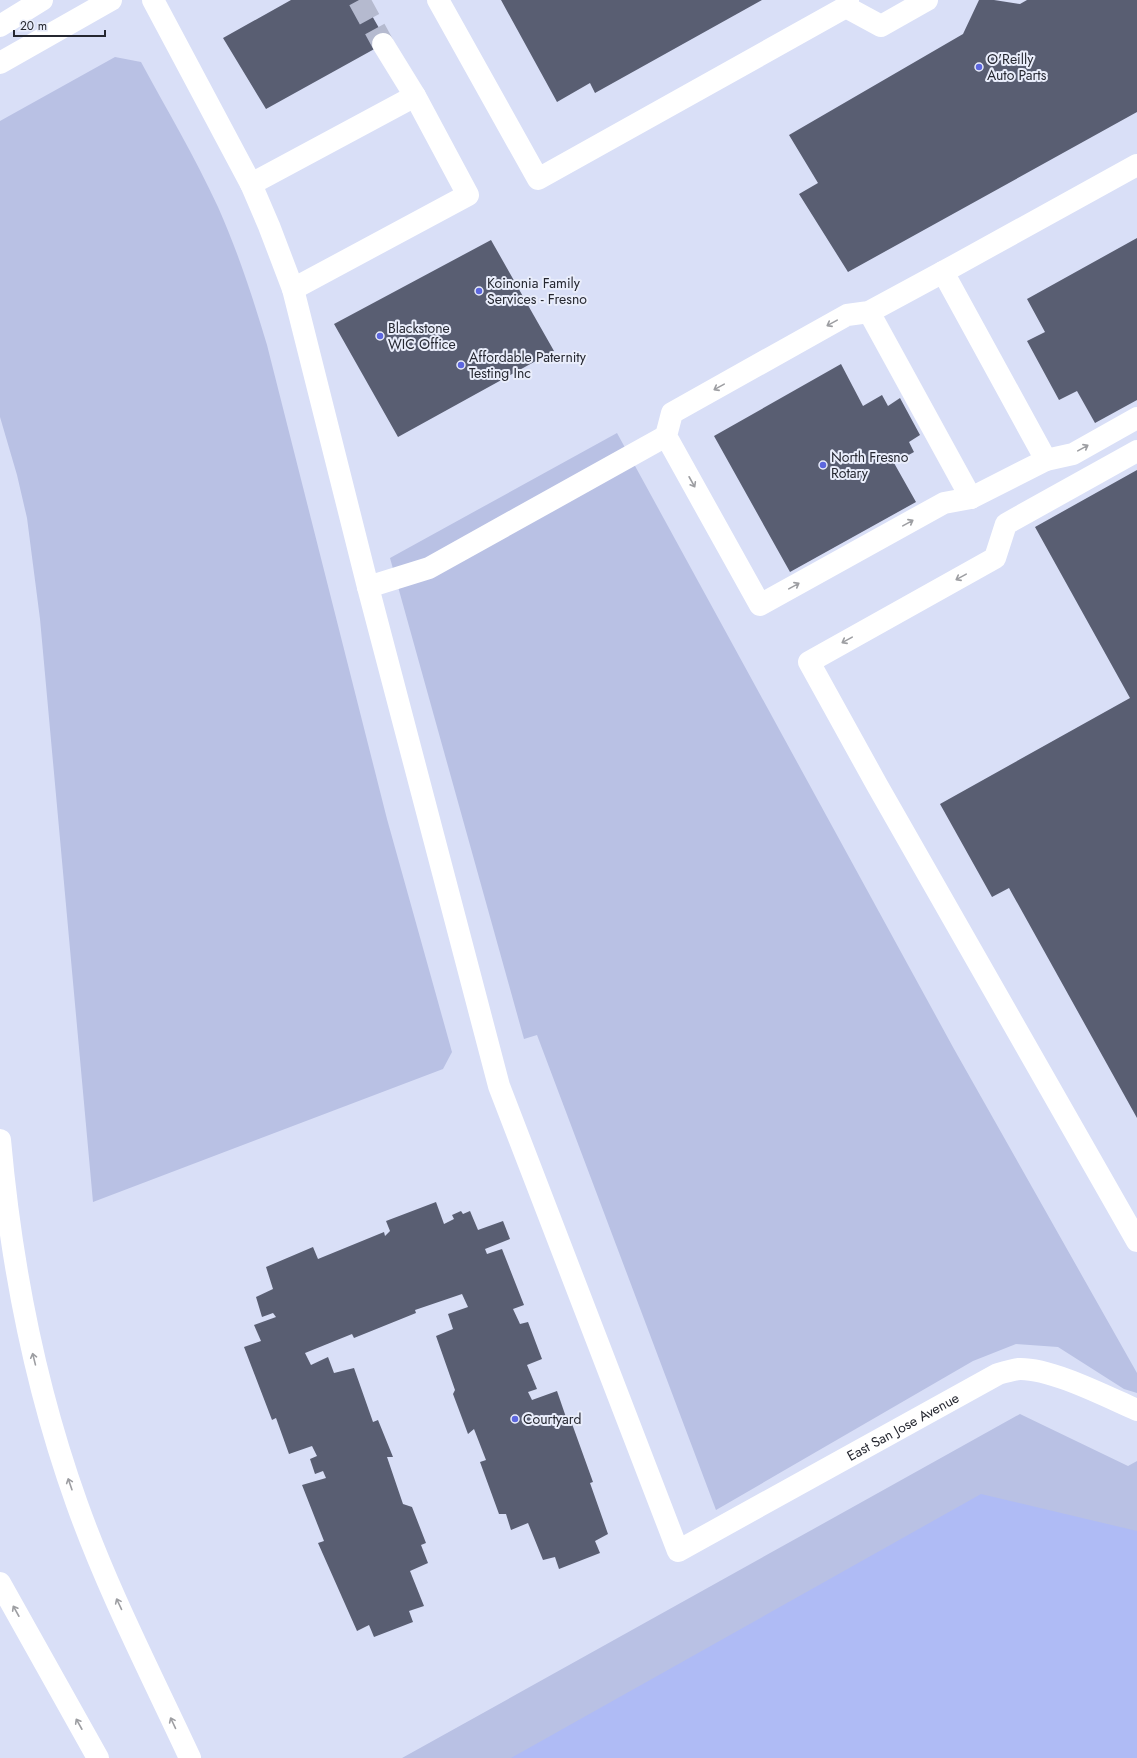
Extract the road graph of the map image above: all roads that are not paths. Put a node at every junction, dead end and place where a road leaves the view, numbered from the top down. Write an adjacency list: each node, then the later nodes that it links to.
1 (42, 0): 7 (main road)
2 (111, 0): 9 (main road)
3 (153, 0): 12 (main road)
4 (438, 0): 6 (main road)
5 (927, 0): 6 (main road)
6 (847, 4)
7 (0, 26)
8 (384, 44): 10 (main road)
9 (0, 63)
10 (415, 96): 12 (main road); 14 (main road)
11 (1137, 165): 13 (main road)
12 (251, 184): 14 (main road)
13 (943, 272): 15 (main road); 19 (main road)
14 (293, 288): 21 (main road)
15 (868, 312): 17 (main road, one-way to 17); 20 (main road)
16 (1137, 418): 19 (main road, one-way to 16)
17 (666, 436): 20 (main road, one-way to 20); 21 (main road)
18 (1137, 451): 23 (main road, one-way to 23)
19 (1046, 460): 20 (main road)
20 (971, 498)
21 (368, 588): 24 (main road, East San Jose Avenue)
22 (0, 1140): 27 (main road, one-way to 22)
23 (1137, 1241)
24 (1137, 1410)
25 (0, 1583): 26 (main road, one-way to 25)
26 (98, 1758)
27 (190, 1758)

